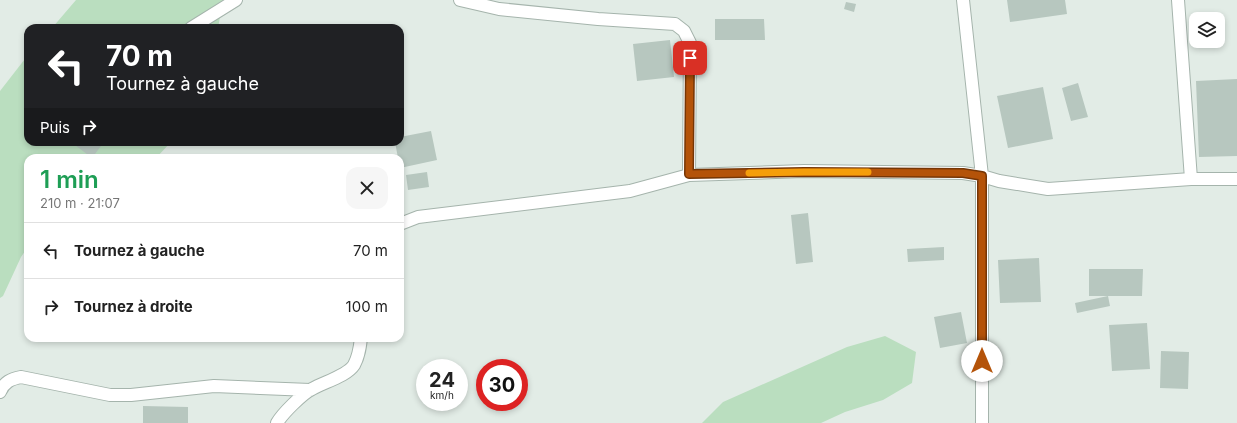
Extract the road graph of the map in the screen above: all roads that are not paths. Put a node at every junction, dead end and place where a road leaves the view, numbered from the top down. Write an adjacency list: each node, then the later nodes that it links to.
1 (236, 0): 5 (street)
2 (460, 0): 6 (street)
3 (962, 0): 7 (street)
4 (1178, 0): 8 (street)
5 (197, 24)
6 (689, 174): 7 (street); 10 (street)
7 (982, 176): 8 (street); 15 (street)
8 (1191, 179): 9 (street)
9 (1237, 179)
10 (404, 222)
11 (361, 342): 12 (street)
12 (310, 390): 13 (street); 14 (street)
13 (0, 392)
14 (277, 423)
15 (982, 423)

